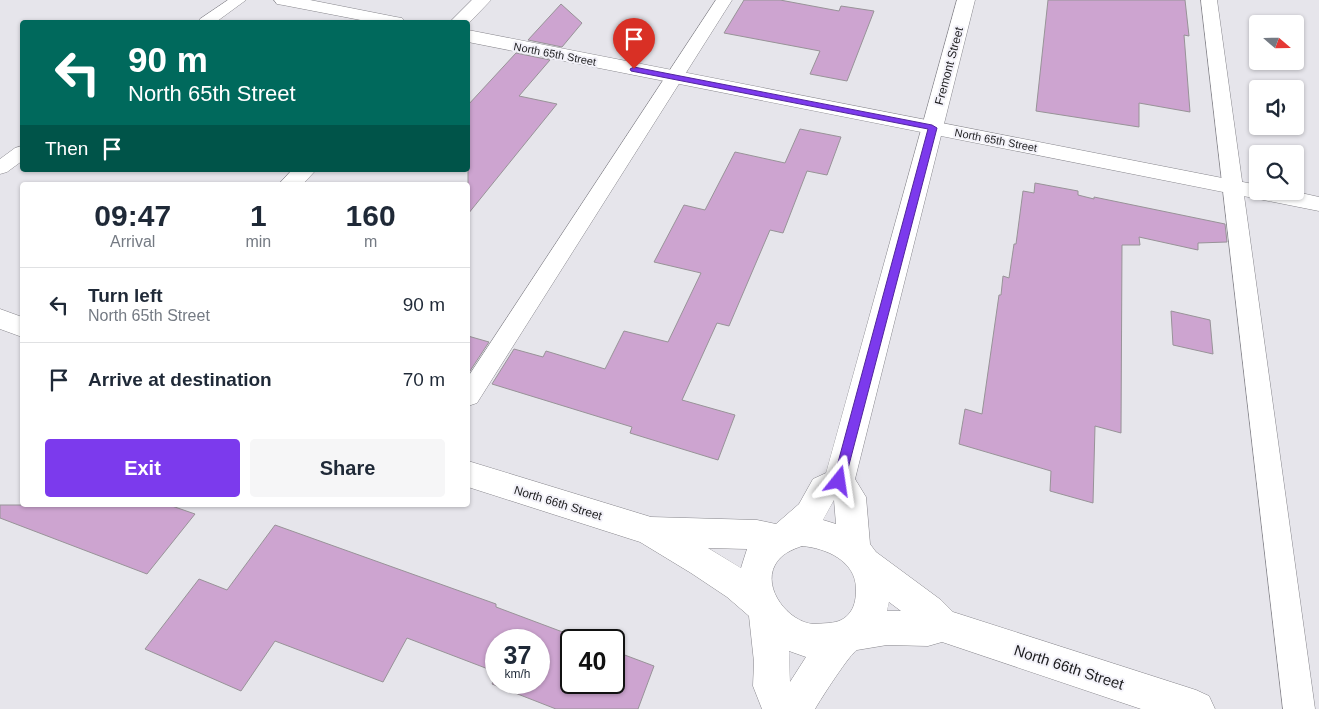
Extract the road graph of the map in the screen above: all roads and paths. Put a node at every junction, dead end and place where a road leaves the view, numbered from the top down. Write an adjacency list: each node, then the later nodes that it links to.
1 (238, 0): 7 (lane)
2 (283, 0): 8 (street)
3 (482, 0): 9 (street)
4 (724, 0): 11 (lane)
5 (966, 0): 12 (street, Fremont Street)
6 (1209, 0): 17 (lane)
7 (209, 20)
8 (386, 20)
9 (461, 20)
10 (470, 36): 11 (street, North 65th Street)
11 (673, 77): 12 (street, North 65th Street); 21 (lane)
12 (932, 128): 17 (street, North 65th Street); 23 (street, Fremont Street)
13 (20, 153): 14 (lane)
14 (0, 168)
15 (303, 172): 16 (street)
16 (292, 182)
17 (1234, 187): 18 (street, North 65th Street); 32 (lane)
18 (1319, 204)
19 (0, 319): 20 (street)
20 (20, 326)
21 (470, 393)
22 (470, 475): 24 (street, North 66th Street)
23 (839, 481): 25 (street); 26 (street)
24 (649, 531): 25 (street, North 66th Street); 27 (street, North 66th Street)
25 (782, 537): 26 (street); 27 (street)
26 (860, 556): 28 (street, North 66th Street); 29 (street)
27 (762, 609): 29 (street); 30 (street)
28 (942, 625): 29 (street, North 66th Street); 31 (street, North 66th Street)
29 (847, 636): 30 (street)
30 (781, 708)
31 (1196, 709)
32 (1299, 709)

